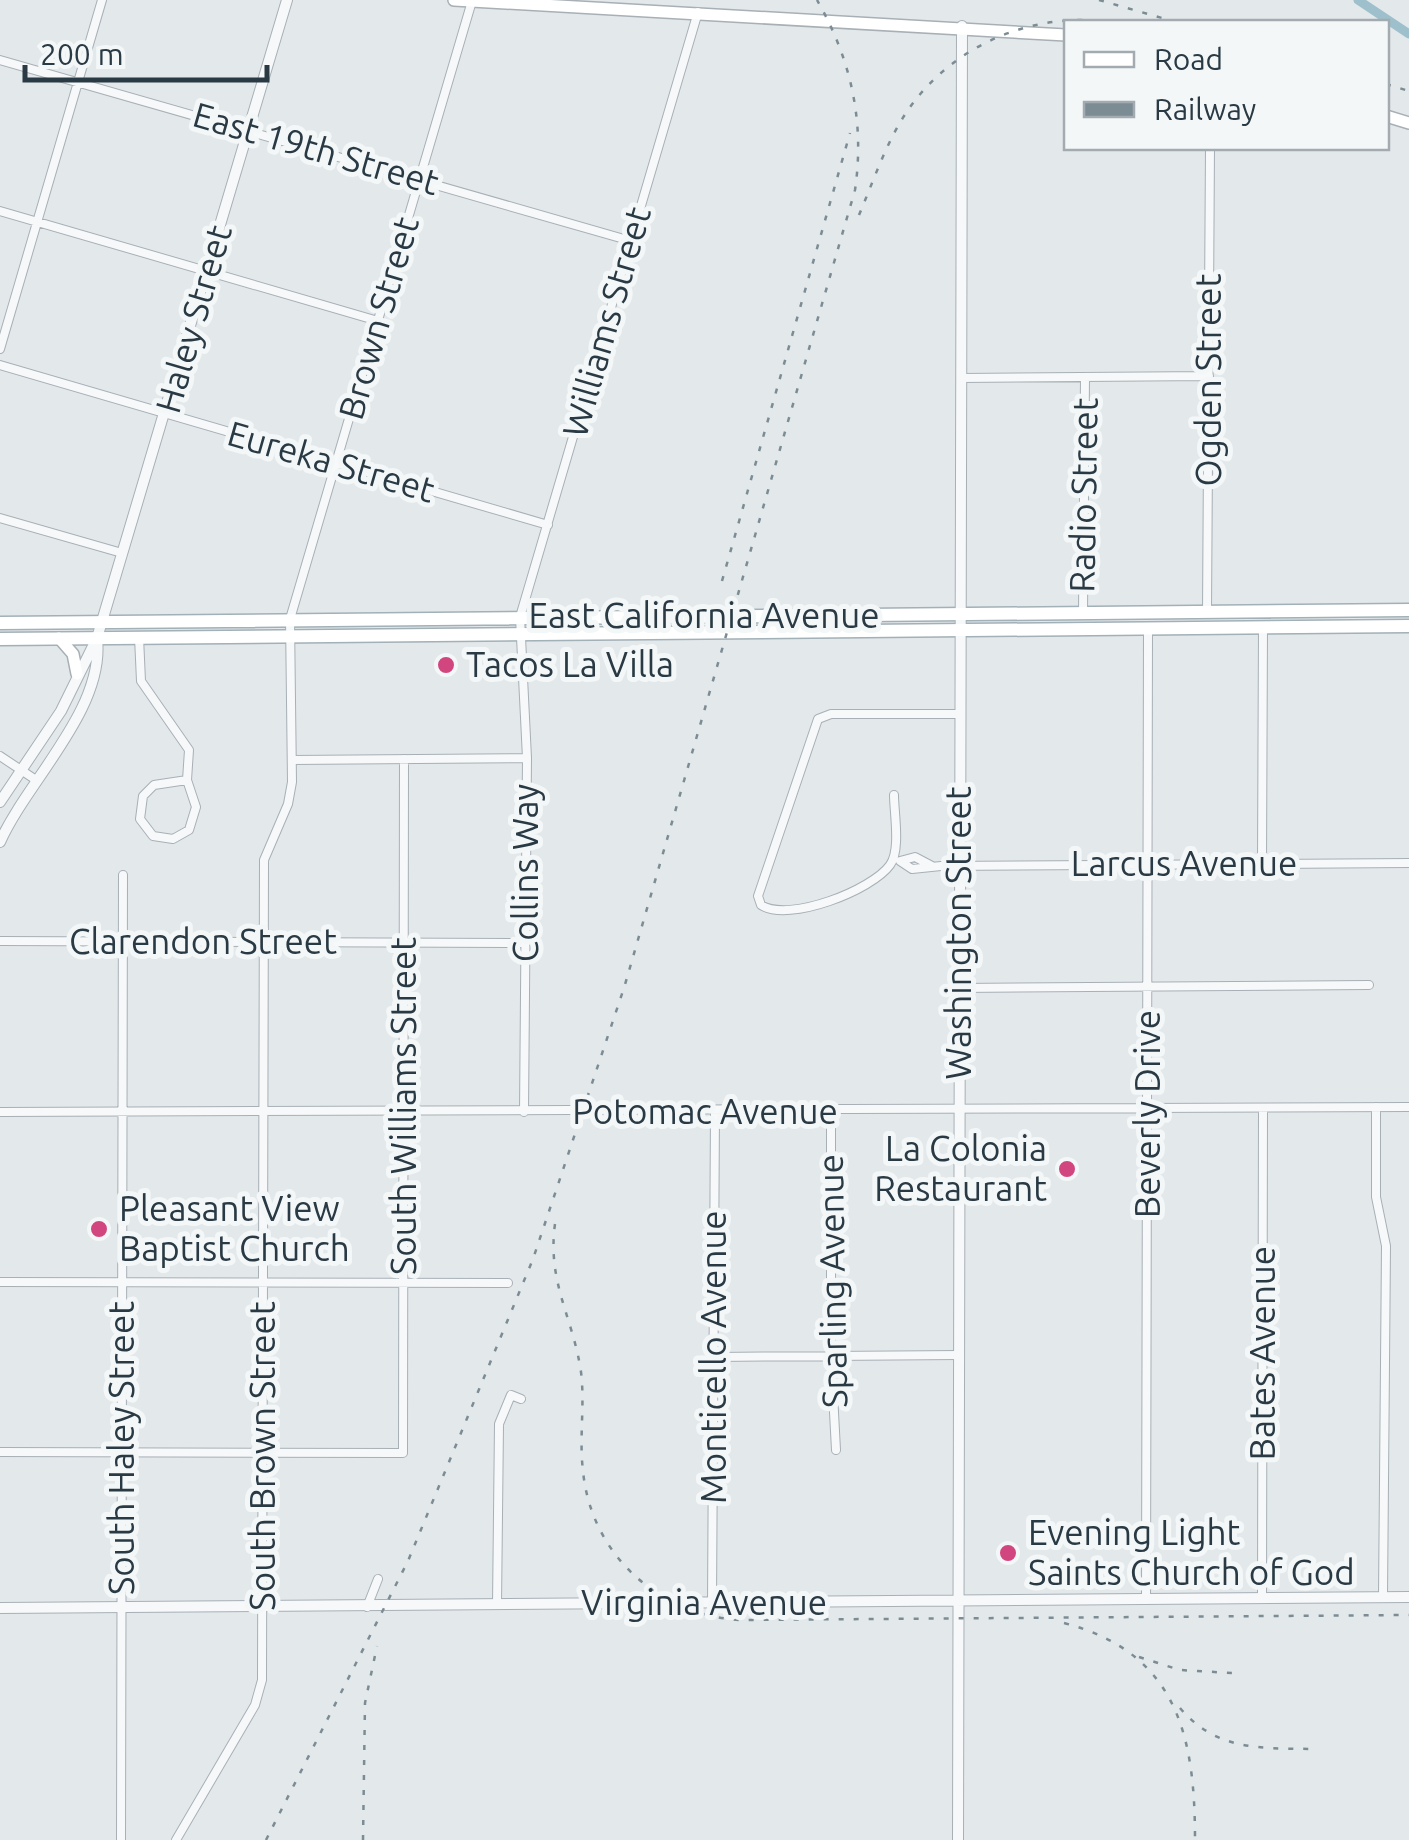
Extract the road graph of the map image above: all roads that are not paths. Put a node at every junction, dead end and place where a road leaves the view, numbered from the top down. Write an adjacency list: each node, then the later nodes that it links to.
1 (102, 0): 9 (street)
2 (287, 0): 10 (street, Haley Street)
3 (454, 0): 4 (main road)
4 (472, 0): 5 (main road); 12 (street, Brown Street)
5 (698, 12): 6 (main road); 15 (street, Williams Street)
6 (962, 26): 7 (main road); 22 (street, Washington Street)
7 (1064, 35)
8 (0, 60): 9 (street, East 19th Street)
9 (79, 80): 10 (street, East 19th Street); 14 (street)
10 (249, 130): 12 (street, East 19th Street); 16 (street, Haley Street)
11 (1210, 150): 20 (street, Ogden Street)
12 (420, 179): 15 (street, East 19th Street); 17 (street, Brown Street)
13 (0, 211): 14 (street)
14 (37, 222): 16 (street); 18 (street)
15 (631, 241): 26 (street, Williams Street)
16 (208, 272): 17 (street); 23 (street, Haley Street)
17 (378, 321): 24 (street, Brown Street)
18 (0, 349)
19 (0, 365): 23 (street, Eureka Street)
20 (1209, 376): 21 (street); 30 (street, Ogden Street)
21 (1085, 377): 22 (street); 31 (street, Radio Street)
22 (961, 378): 32 (street, Washington Street)
23 (166, 414): 24 (street, Eureka Street); 27 (street, Haley Street)
24 (337, 463): 26 (street, Eureka Street); 34 (street, Brown Street)
25 (0, 518): 27 (street)
26 (548, 525): 33 (street, Williams Street)
27 (122, 553): 35 (street, Haley Street)
28 (1404, 610): 29 (main road, East California Avenue); 39 (main road)
29 (1334, 611): 30 (main road, East California Avenue); 38 (main road)
30 (1206, 612): 31 (main road, East California Avenue)
31 (1083, 613): 32 (main road, East California Avenue)
32 (960, 614): 33 (main road, East California Avenue); 41 (street, Washington Street)
33 (520, 617): 34 (main road, East California Avenue); 42 (street, Williams Street)
34 (290, 619): 35 (main road, East California Avenue); 43 (street, Brown Street)
35 (102, 621): 36 (main road, East California Avenue); 45 (street, Haley Street)
36 (0, 622)
37 (1409, 626): 39 (main road, East California Avenue)
38 (1264, 627): 39 (main road, East California Avenue); 40 (main road, East California Avenue); 63 (street)
39 (1329, 627)
40 (1148, 628): 41 (main road, East California Avenue); 62 (street, Beverly Drive)
41 (960, 630): 42 (main road, East California Avenue); 49 (street, Washington Street)
42 (521, 633): 43 (main road, East California Avenue); 51 (street, Collins Way)
43 (290, 636): 46 (main road, East California Avenue); 53 (street, South Brown Street)
44 (59, 638): 45 (main road, East California Avenue); 47 (main road, East California Avenue); 48 (main road)
45 (97, 638): 46 (main road, East California Avenue); 48 (street); 55 (street)
46 (139, 638): 56 (street)
47 (0, 639)
48 (77, 674): 54 (street)
49 (960, 714): 60 (street); 64 (street, Washington Street)
50 (0, 756): 54 (street)
51 (526, 758): 52 (street); 70 (street, Collins Way)
52 (404, 759): 53 (street); 69 (street, South Williams Street)
53 (292, 760): 68 (street, South Brown Street)
54 (23, 770): 55 (street); 58 (street)
55 (36, 780): 59 (street)
56 (187, 780): 56 (street)
57 (894, 795): 60 (street)
58 (0, 802)
59 (0, 842)
60 (896, 861): 64 (street, Larcus Avenue)
61 (1409, 863): 63 (street, Larcus Avenue)
62 (1148, 864): 63 (street, Larcus Avenue); 64 (street, Larcus Avenue); 72 (street, Beverly Drive)
63 (1262, 864)
64 (959, 866): 73 (street, Washington Street)
65 (123, 875): 67 (street, South Haley Street)
66 (0, 941): 67 (street, Clarendon Street)
67 (123, 942): 68 (street, Clarendon Street); 81 (street, South Haley Street)
68 (264, 942): 69 (street, Clarendon Street); 82 (street, South Brown Street)
69 (404, 942): 70 (street, Clarendon Street); 83 (street, South Williams Street)
70 (526, 942): 84 (street, Collins Way)
71 (1369, 985): 72 (street)
72 (1148, 986): 73 (street); 76 (street, Beverly Drive)
73 (959, 988): 78 (street, Washington Street)
74 (1376, 1107): 75 (street, Potomac Avenue); 77 (street, Potomac Avenue); 100 (street)
75 (1409, 1107)
76 (1148, 1108): 77 (street, Potomac Avenue); 78 (street, Potomac Avenue); 103 (street, Beverly Drive)
77 (1262, 1108): 102 (street, Bates Avenue)
78 (959, 1110): 79 (street, Potomac Avenue); 91 (street, Washington Street)
79 (831, 1111): 85 (street, Potomac Avenue); 92 (street, Sparling Avenue)
80 (0, 1112): 81 (street, Potomac Avenue)
81 (123, 1112): 82 (street, Potomac Avenue); 87 (street, South Haley Street)
82 (263, 1112): 83 (street, Potomac Avenue); 88 (street, South Brown Street)
83 (402, 1112): 84 (street, Potomac Avenue); 89 (street, South Williams Street)
84 (524, 1112): 85 (street, Potomac Avenue)
85 (715, 1112): 93 (street, Monticello Avenue)
86 (0, 1282): 87 (street)
87 (122, 1282): 88 (street); 97 (street, South Haley Street)
88 (263, 1282): 89 (street); 98 (street, South Brown Street)
89 (404, 1283): 90 (street); 98 (street, South Williams Street)
90 (508, 1283)
91 (959, 1355): 92 (street); 104 (street, Washington Street)
92 (831, 1356): 93 (street); 95 (street, Sparling Avenue)
93 (715, 1357): 105 (street, Monticello Avenue)
94 (521, 1399): 106 (street)
95 (836, 1450)
96 (0, 1452): 97 (street)
97 (122, 1452): 98 (street); 107 (street, South Haley Street)
98 (263, 1452): 108 (street, South Brown Street)
99 (378, 1580): 109 (street)
100 (1384, 1597): 101 (street, Virginia Avenue); 102 (street, Virginia Avenue)
101 (1409, 1597)
102 (1262, 1598): 103 (street, Virginia Avenue)
103 (1146, 1599): 104 (street, Virginia Avenue)
104 (957, 1602): 105 (street, Virginia Avenue); 113 (street, Washington Street)
105 (712, 1603): 106 (street, Virginia Avenue)
106 (497, 1605): 109 (street, Virginia Avenue)
107 (122, 1606): 108 (street, Virginia Avenue); 110 (street, Virginia Avenue); 111 (street, South Haley Street)
108 (263, 1606): 109 (street, Virginia Avenue); 112 (street, South Brown Street)
109 (366, 1607)
110 (0, 1608)
111 (121, 1840)
112 (176, 1840)
113 (958, 1840)

